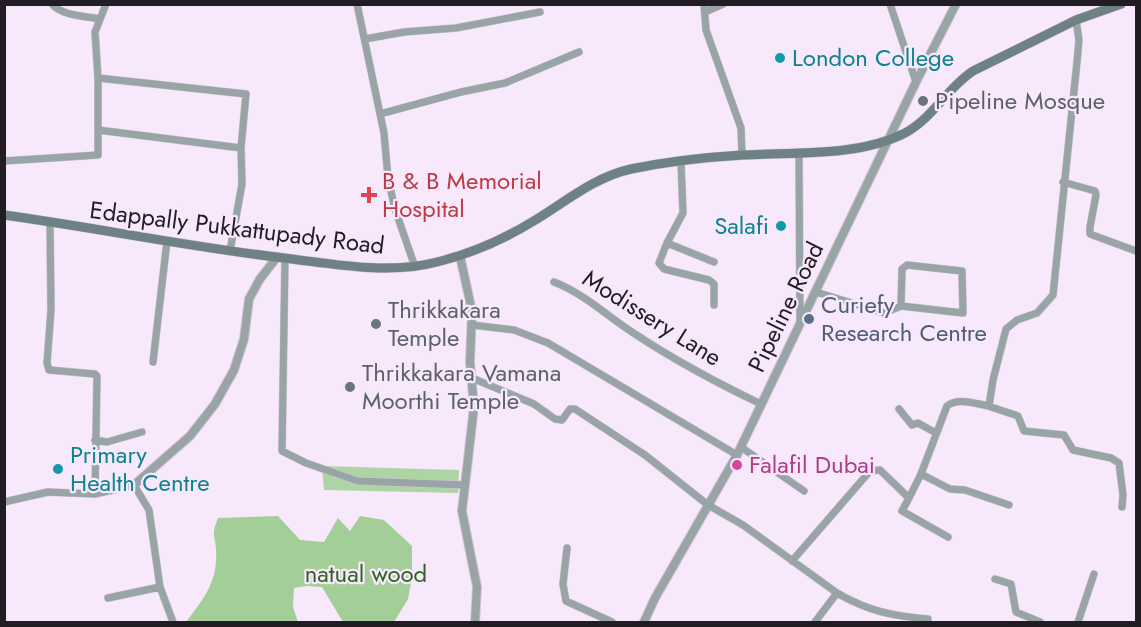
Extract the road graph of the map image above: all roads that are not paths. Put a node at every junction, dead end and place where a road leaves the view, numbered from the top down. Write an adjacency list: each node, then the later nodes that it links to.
1 (52, 4): 10 (street)
2 (106, 4): 10 (street)
3 (357, 4): 12 (street)
4 (723, 4): 8 (street)
5 (890, 4): 15 (street)
6 (956, 4): 15 (street, Pipeline Road)
7 (1120, 4): 11 (main road, Edappally Pukkattupady Road)
8 (705, 8): 21 (street)
9 (540, 12): 12 (street)
10 (100, 19): 14 (street)
11 (1076, 20): 18 (main road, Edappally Pukkattupady Road); 24 (street)
12 (365, 39): 16 (street)
13 (579, 52): 16 (street)
14 (98, 78): 17 (street); 19 (street)
15 (916, 82): 18 (street, Pipeline Road)
16 (380, 114): 34 (street)
17 (98, 130): 19 (street); 22 (street)
18 (888, 141): 20 (main road, Edappally Pukkattupady Road); 36 (street, Pipeline Road)
19 (241, 148): 29 (street)
20 (799, 154): 21 (main road, Edappally Pukkattupady Road); 40 (street)
21 (742, 155): 23 (main road, Edappally Pukkattupady Road)
22 (4, 161)
23 (681, 163): 28 (street); 31 (main road, Edappally Pukkattupady Road)
24 (1063, 182): 30 (street); 44 (street)
25 (4, 215): 26 (main road, Edappally Pukkattupady Road)
26 (50, 222): 27 (main road, Edappally Pukkattupady Road); 48 (street)
27 (167, 241): 29 (main road, Edappally Pukkattupady Road); 41 (street)
28 (667, 243): 33 (street); 37 (street)
29 (230, 251): 32 (main road, Edappally Pukkattupady Road)
30 (1137, 251)
31 (460, 256): 34 (main road, Edappally Pukkattupady Road); 39 (street)
32 (281, 258): 34 (main road, Edappally Pukkattupady Road); 51 (street); 52 (street)
33 (714, 262)
34 (415, 267)
35 (554, 282): 43 (street, Modissery Lane)
36 (816, 292): 38 (street); 40 (street, Pipeline Road)
37 (714, 305)
38 (901, 306): 38 (street)
39 (472, 325): 42 (street); 49 (street)
40 (800, 325): 43 (street, Pipeline Road)
41 (153, 362)
42 (472, 378): 52 (street); 57 (street)
43 (761, 404): 49 (street, Pipeline Road)
44 (988, 406): 47 (street); 59 (street)
45 (899, 409): 47 (street)
46 (142, 432): 48 (street)
47 (936, 434): 50 (street)
48 (95, 440): 54 (street)
49 (739, 451): 53 (street); 57 (street, Pipeline Road)
50 (921, 474): 55 (street); 58 (street)
51 (134, 485): 54 (street); 65 (street)
52 (465, 485): 71 (street)
53 (804, 491)
54 (95, 494): 56 (street)
55 (909, 498): 60 (street); 62 (street)
56 (4, 502)
57 (708, 505): 62 (street); 73 (street, Pipeline Road)
58 (1009, 505)
59 (1122, 507)
60 (948, 537)
61 (567, 548): 72 (street)
62 (792, 561): 66 (street)
63 (1094, 574): 76 (street)
64 (995, 579): 75 (street)
65 (160, 587): 67 (street); 70 (street)
66 (837, 593): 68 (street); 74 (street)
67 (108, 598)
68 (891, 619): 69 (street)
69 (928, 619)
70 (173, 622)
71 (475, 622)
72 (612, 622)
73 (644, 622)
74 (815, 622)
75 (1040, 622)
76 (1078, 622)

